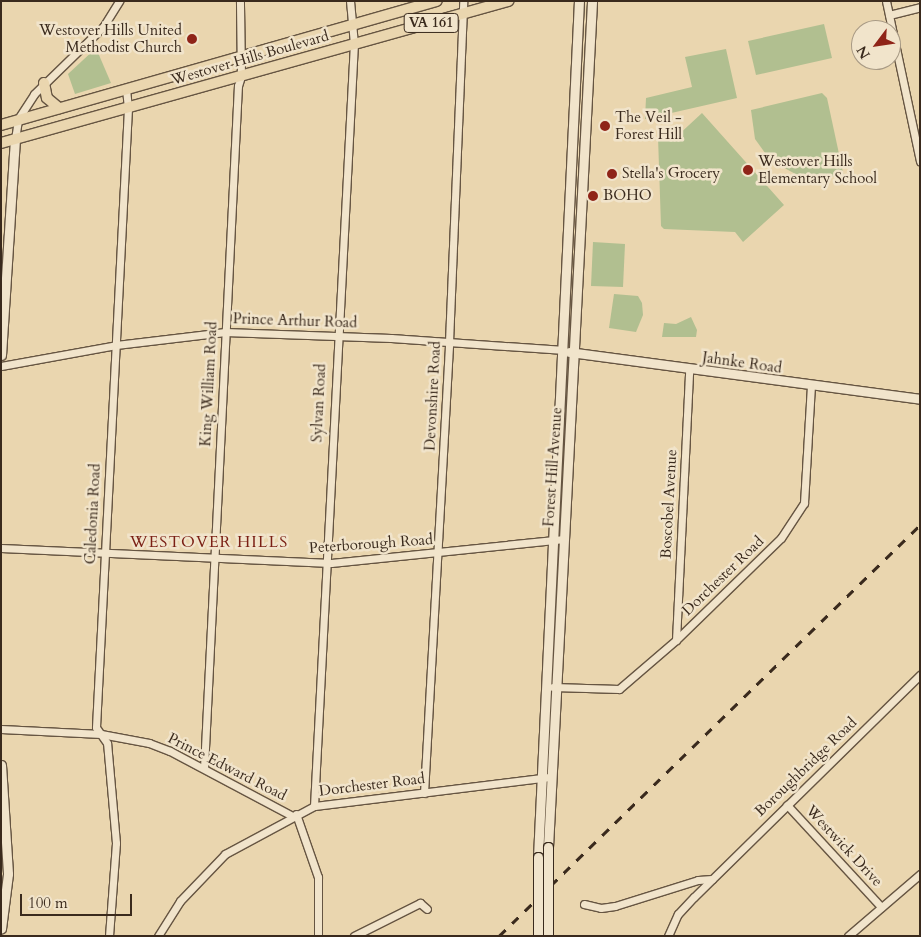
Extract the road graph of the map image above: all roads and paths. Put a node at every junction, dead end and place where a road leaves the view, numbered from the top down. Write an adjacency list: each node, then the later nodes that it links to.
1 (119, 1): 17 (street)
2 (240, 1): 15 (street, King William Road)
3 (350, 1): 13 (street, Sylvan Road)
4 (437, 1): 13 (main road, Westover Hills Boulevard / VA 161)
5 (463, 1): 11 (street, Devonshire Road)
6 (508, 1): 11 (main road, Westover Hills Boulevard / VA 161)
7 (579, 1): 30 (main road, Forest Hill Avenue)
8 (592, 1): 31 (main road, Forest Hill Avenue)
9 (886, 1): 12 (street)
10 (920, 7): 12 (street)
11 (463, 14): 14 (main road, Westover Hills Boulevard / VA 161); 28 (street, Devonshire Road)
12 (889, 15): 25 (street)
13 (352, 25): 14 (street, Sylvan Road); 15 (main road, Westover Hills Boulevard / VA 161)
14 (354, 44): 16 (main road, Westover Hills Boulevard / VA 161); 27 (street, Sylvan Road)
15 (241, 56): 16 (street, King William Road); 18 (main road, Westover Hills Boulevard / VA 161)
16 (241, 76): 20 (main road, Westover Hills Boulevard / VA 161); 26 (street, King William Road)
17 (44, 84): 19 (main road); 21 (street)
18 (126, 90): 19 (main road, Westover Hills Boulevard / VA 161); 20 (street, Caledonia Road)
19 (59, 108): 21 (main road, Westover Hills Boulevard / VA 161)
20 (128, 108): 23 (main road, Westover Hills Boulevard / VA 161); 29 (street, Caledonia Road)
21 (18, 119): 22 (main road, Westover Hills Boulevard / VA 161); 23 (street)
22 (1, 125)
23 (15, 140): 24 (main road, Westover Hills Boulevard / VA 161); 32 (main road)
24 (1, 143)
25 (920, 161)
26 (225, 332): 27 (street, Prince Arthur Road); 29 (street, Prince Arthur Road); 41 (street, King William Road)
27 (337, 335): 28 (street, Prince Arthur Road); 42 (street, Sylvan Road)
28 (449, 342): 30 (street, Prince Arthur Road); 40 (street, Devonshire Road)
29 (116, 346): 33 (street, Prince Arthur Road); 39 (street, Caledonia Road)
30 (561, 350): 31 (main road, Jahnke Road); 37 (main road, Forest Hill Avenue)
31 (574, 352): 34 (main road, Jahnke Road); 37 (main road, Forest Hill Avenue)
32 (1, 355)
33 (1, 366)
34 (689, 370): 35 (main road, Jahnke Road); 43 (street, Boscobel Avenue)
35 (812, 386): 36 (main road, Jahnke Road); 43 (street, Dorchester Road)
36 (920, 399)
37 (557, 539): 40 (street, Peterborough Road); 45 (main road, Forest Hill Avenue)
38 (1, 548): 39 (street, Peterborough Road)
39 (105, 553): 41 (street, Peterborough Road); 47 (street, Caledonia Road)
40 (438, 554): 42 (street, Peterborough Road); 51 (street, Devonshire Road)
41 (215, 559): 42 (street, Peterborough Road); 49 (street, King William Road)
42 (325, 563): 53 (street, Sylvan Road)
43 (676, 640): 45 (street, Dorchester Road)
44 (920, 675): 52 (street, Boroughbridge Road)
45 (550, 687): 50 (main road, Forest Hill Avenue)
46 (1, 729): 47 (street, Prince Edward Road)
47 (101, 734): 49 (street, Prince Edward Road); 62 (street, Caledonia Road)
48 (1, 765): 60 (main road)
49 (204, 768): 54 (street, Prince Edward Road)
50 (545, 777): 51 (street, Dorchester Road); 61 (main road, Forest Hill Avenue, bridge); 66 (main road, Forest Hill Avenue, bridge)
51 (424, 793): 53 (street, Dorchester Road)
52 (787, 805): 56 (street, Boroughbridge Road); 58 (street, Westwick Drive)
53 (314, 806): 54 (street, Dorchester Road)
54 (294, 815): 63 (street, Dorchester Road); 64 (street)
55 (920, 874): 58 (street)
56 (712, 879): 57 (street); 67 (street, Boroughbridge Road)
57 (584, 904)
58 (881, 907): 68 (street)
59 (428, 908): 65 (street)
60 (1, 929)
61 (548, 935)
62 (109, 936)
63 (158, 936)
64 (318, 936)
65 (354, 936)
66 (538, 936)
67 (668, 936)
68 (848, 936)

